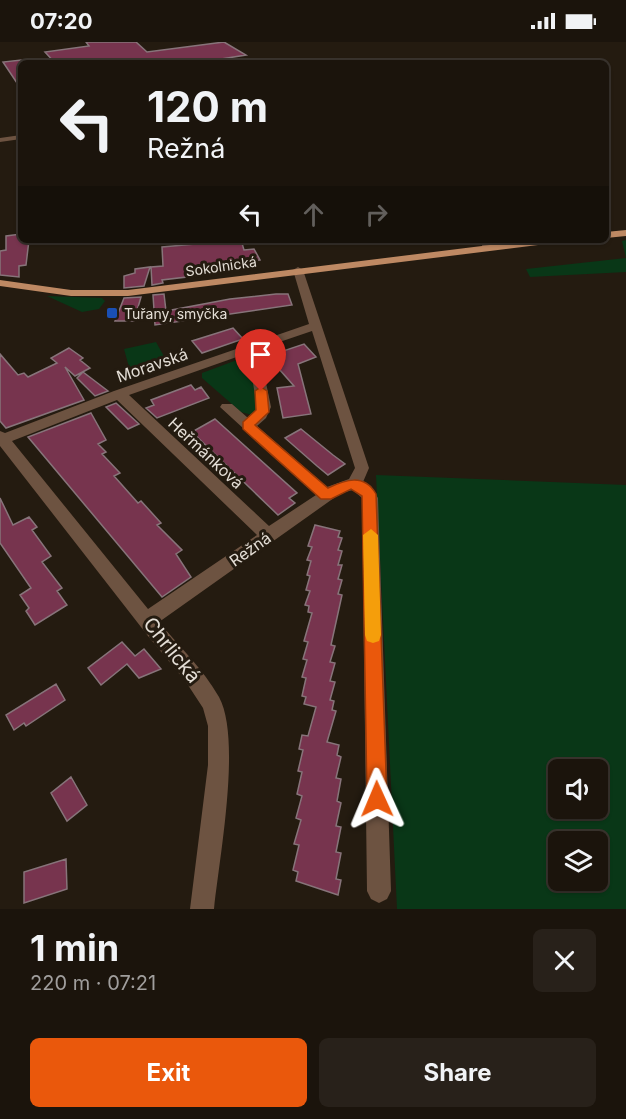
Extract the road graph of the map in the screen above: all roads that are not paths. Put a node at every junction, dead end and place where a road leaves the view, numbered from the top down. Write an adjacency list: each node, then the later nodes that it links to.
1 (18, 137): 2 (street)
2 (0, 140)
3 (626, 233): 4 (main road)
4 (609, 235)
5 (503, 243): 6 (main road, Sokolnická)
6 (486, 244): 7 (main road, Sokolnická)
7 (298, 270): 8 (main road, Sokolnická); 9 (street)
8 (0, 283)
9 (317, 325): 10 (street, Moravská); 15 (street)
10 (253, 348): 11 (street, Moravská); 13 (street)
11 (119, 394): 14 (street, Moravská); 17 (street, Heřmánková)
12 (227, 407): 13 (street)
13 (247, 426): 16 (street)
14 (1, 439): 18 (street, Chrlická)
15 (354, 484): 16 (street, Režná); 19 (street)
16 (326, 495): 17 (street, Režná)
17 (269, 536): 18 (street, Režná)
18 (147, 620): 20 (street, Chrlická)
19 (379, 891)
20 (202, 909)

